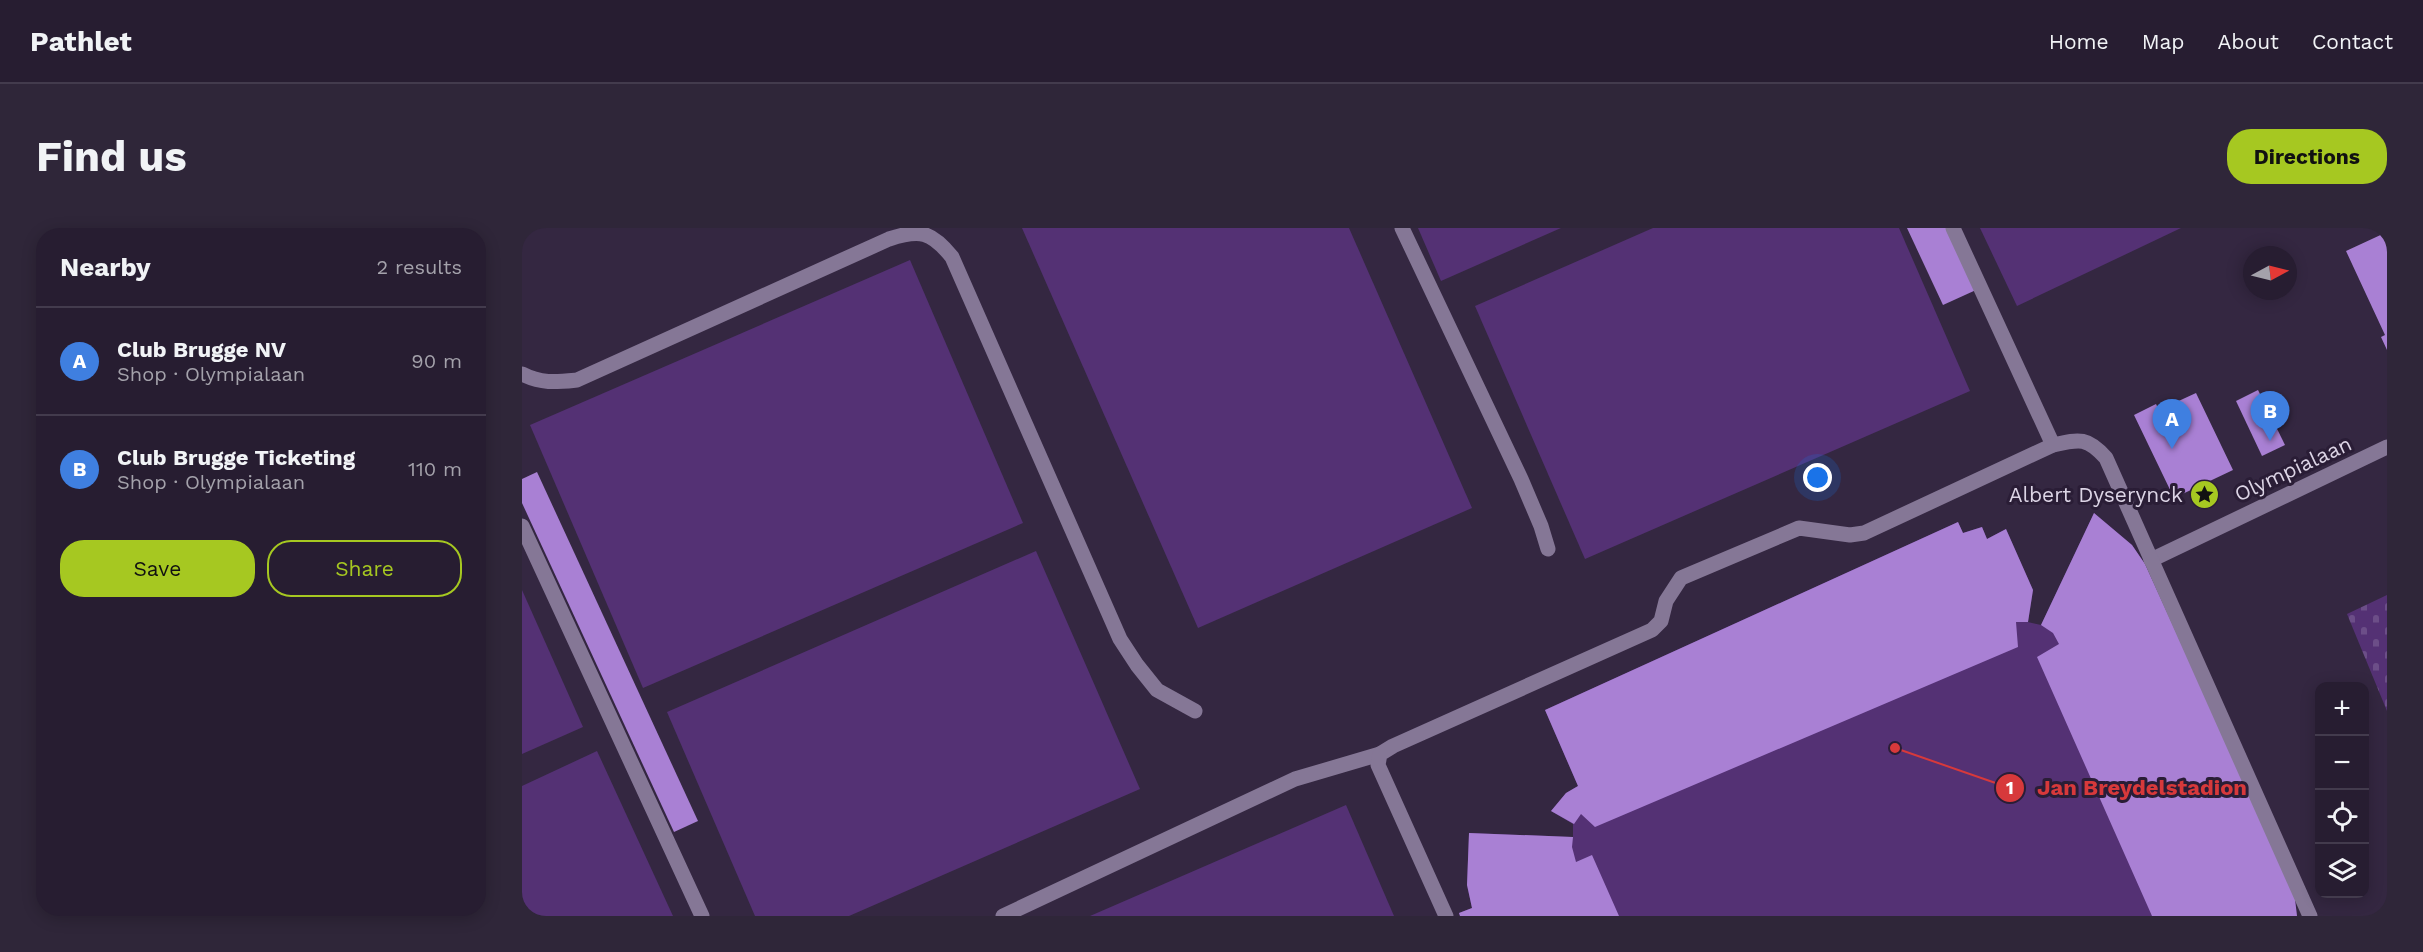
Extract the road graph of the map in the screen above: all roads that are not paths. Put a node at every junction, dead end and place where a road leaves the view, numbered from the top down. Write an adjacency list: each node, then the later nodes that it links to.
1 (1402, 228): 7 (street)
2 (1953, 228): 4 (street)
3 (522, 374): 9 (street)
4 (2053, 445): 8 (street); 10 (street)
5 (2387, 447): 8 (street, Olympialaan)
6 (522, 526): 11 (street)
7 (1548, 549)
8 (2151, 560): 14 (street)
9 (1195, 711)
10 (1380, 754): 12 (street); 13 (street)
11 (702, 916)
12 (1003, 916)
13 (1446, 916)
14 (2310, 916)

